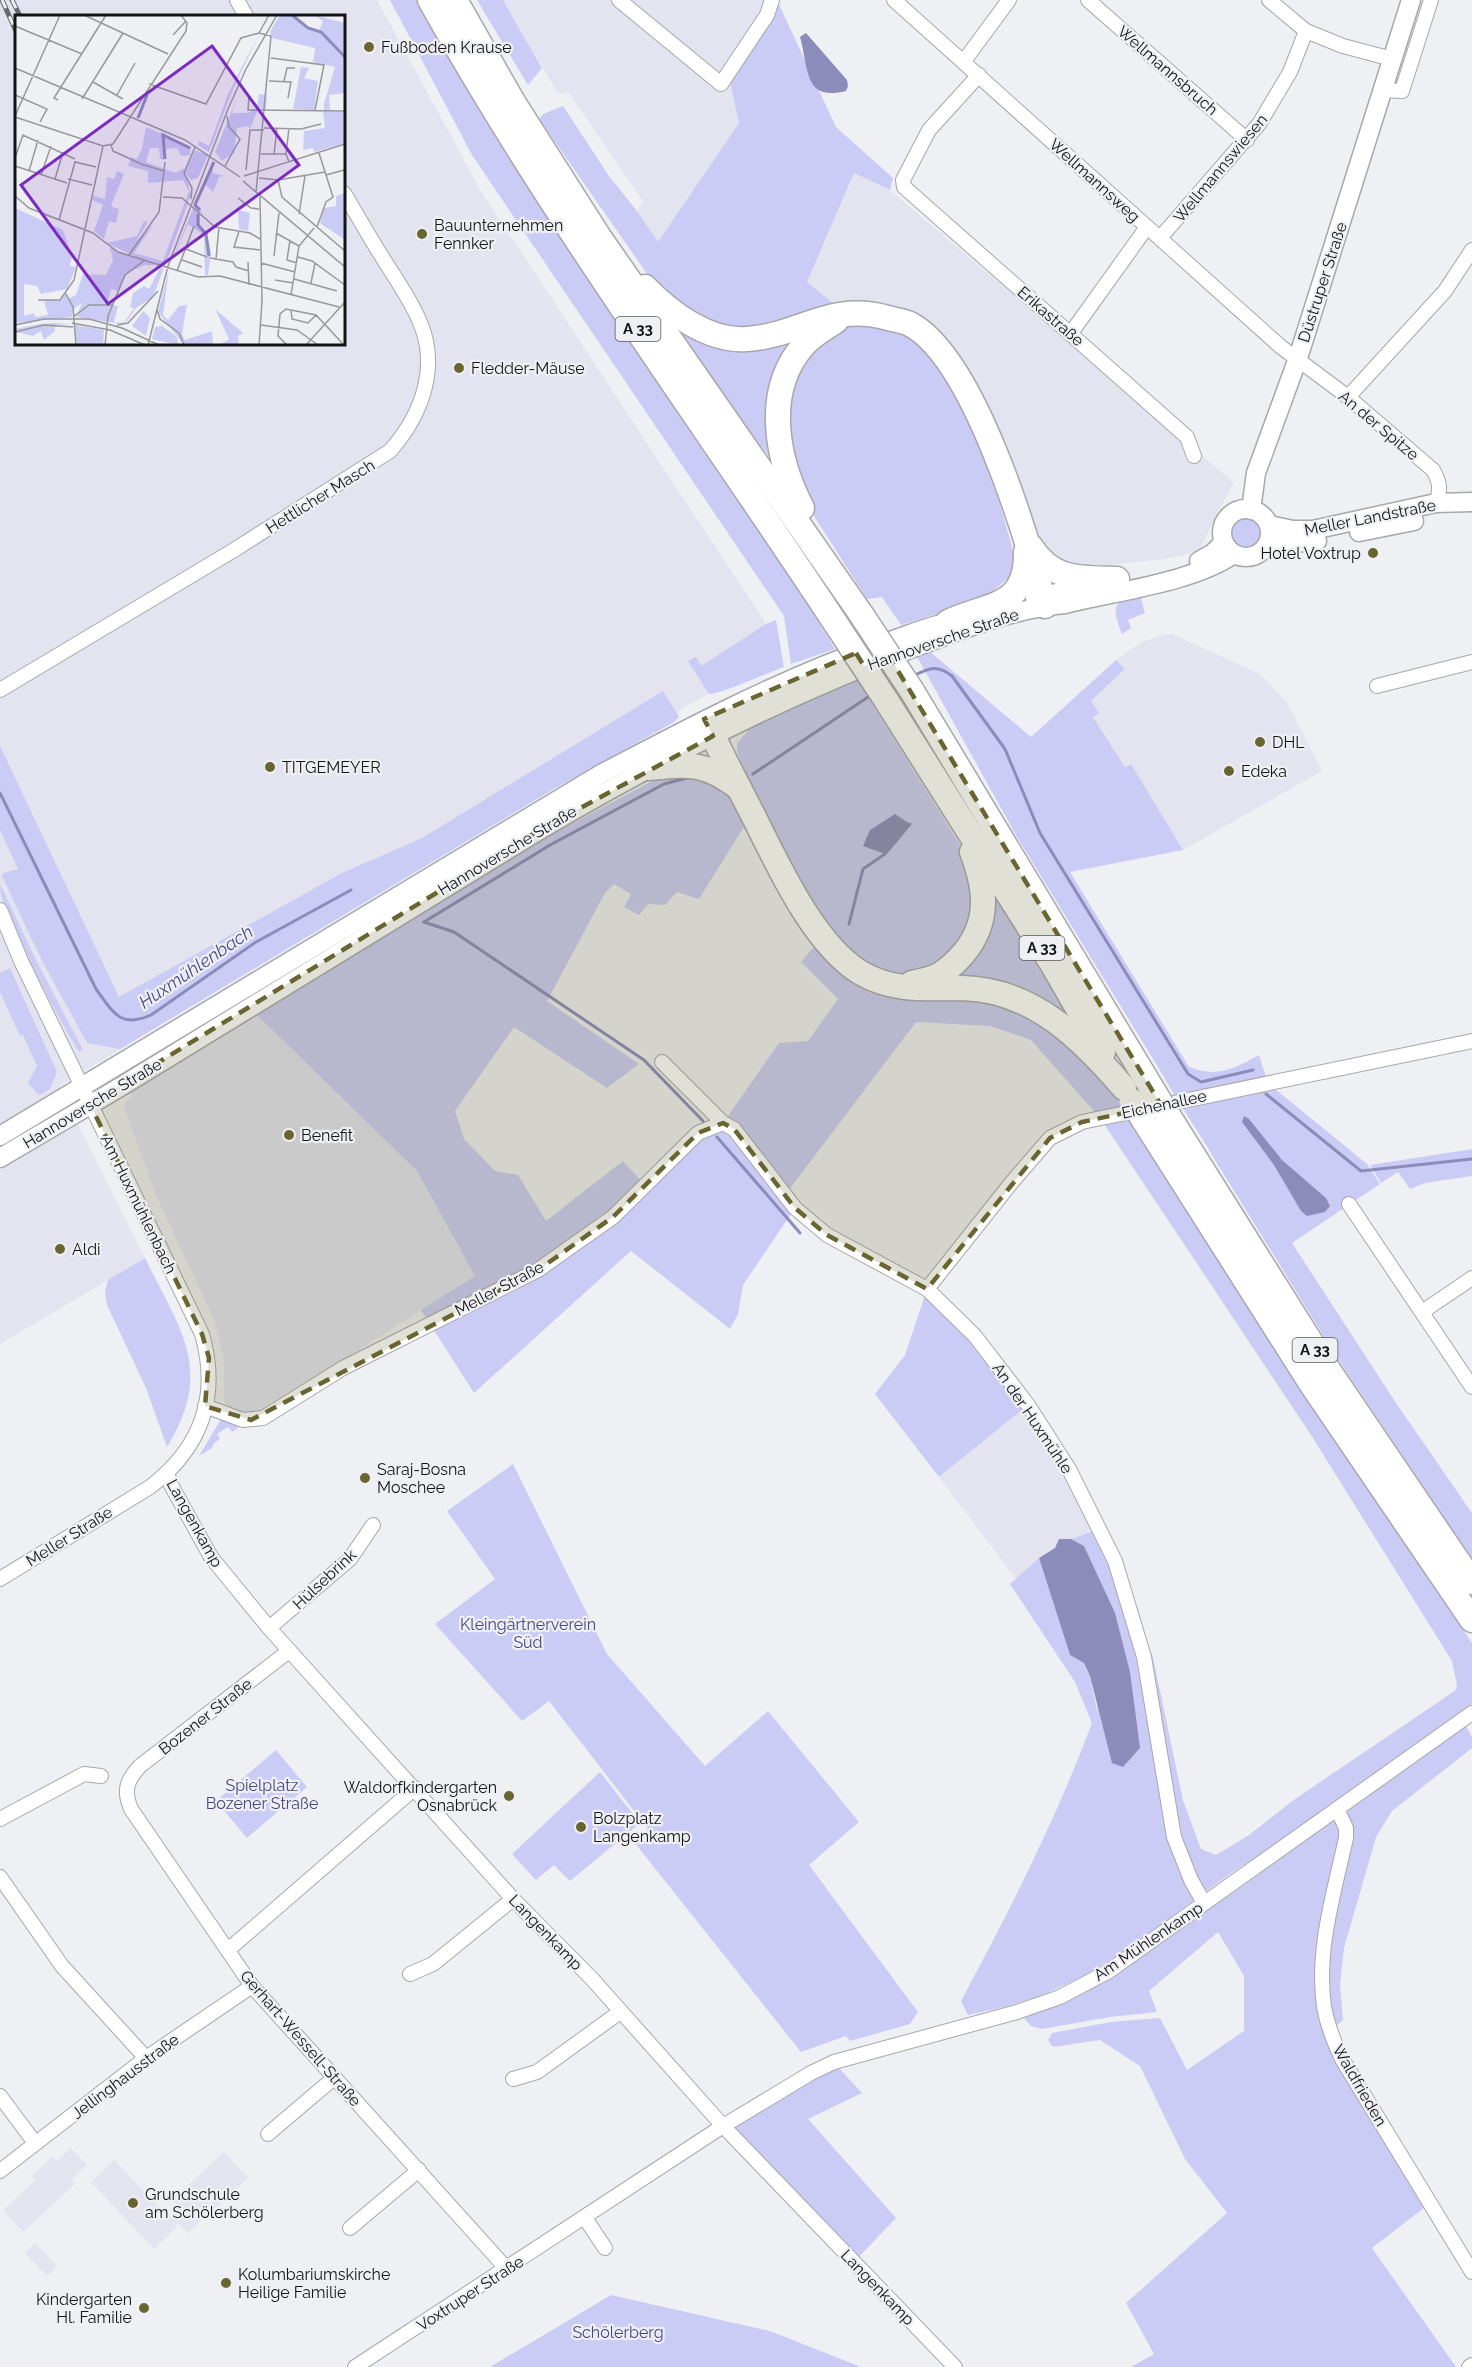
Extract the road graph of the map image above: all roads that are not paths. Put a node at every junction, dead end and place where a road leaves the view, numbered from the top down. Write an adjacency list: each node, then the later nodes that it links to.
1 (237, 0): 12 (street)
2 (430, 0): 18 (highway, A 33)
3 (454, 0): 18 (highway, A 33)
4 (619, 0): 5 (street)
5 (772, 0)
6 (894, 0): 15 (street, Wellmannsweg)
7 (1010, 0): 15 (street)
8 (1088, 0): 19 (street, Wellmannsbruch)
9 (1269, 0): 13 (street)
10 (1411, 0): 14 (main road, Düstruper Straße)
11 (1431, 0): 17 (street)
12 (245, 15)
13 (1306, 31): 14 (street); 19 (street, Wellmannswiesen)
14 (1392, 60): 17 (main road, Düstruper Straße)
15 (964, 61): 16 (street, Wellmannsweg)
16 (979, 75): 21 (street, Wellmannsweg); 26 (street, Erikastraße)
17 (1383, 90): 27 (main road, Düstruper Straße)
18 (515, 125): 22 (highway, A 33); 47 (highway, A 33, bridge)
19 (1247, 140): 23 (street, Wellmannswiesen)
20 (345, 195): 43 (street, Hettlicher Masch)
21 (1147, 227): 23 (street, Wellmannsweg); 26 (street)
22 (599, 237): 25 (highway); 38 (highway, A 33)
23 (1160, 238): 27 (street, Wellmannsweg)
24 (1472, 251): 28 (street)
25 (849, 314): 35 (highway); 38 (highway)
26 (1071, 333): 29 (street, Erikastraße)
27 (1298, 358): 28 (street, An der Spitze); 32 (main road, Düstruper Straße)
28 (1348, 397): 31 (street, An der Spitze)
29 (1194, 456)
30 (1472, 502): 31 (main road, Meller Landstraße)
31 (1436, 503): 34 (main road, Meller Landstraße)
32 (1243, 511): 34 (main road); 36 (main road)
33 (1472, 514): 34 (main road, Meller Landstraße)
34 (1269, 533): 36 (main road)
35 (1025, 537): 37 (highway); 39 (highway); 40 (highway)
36 (1229, 548): 37 (main road); 39 (main road)
37 (1117, 579): 39 (main road)
38 (838, 582): 53 (highway, A 33, bridge)
39 (1044, 601): 40 (main road, Hannoversche Straße); 44 (main road, Hannoversche Straße)
40 (948, 622): 44 (main road, Hannoversche Straße)
41 (1472, 662): 42 (street)
42 (1377, 686)
43 (0, 690)
44 (709, 728): 45 (main road, Hannoversche Straße); 46 (highway); 52 (main road, Hannoversche Straße)
45 (649, 768): 46 (highway); 54 (main road, Hannoversche Straße)
46 (739, 789): 49 (highway)
47 (956, 810): 49 (highway); 53 (highway, A 33)
48 (0, 910): 52 (street, Am Huxmühlenbach)
49 (900, 987): 53 (highway)
50 (1472, 1041): 60 (street, Eichenallee)
51 (662, 1062): 55 (street, An der Huxmühle)
52 (82, 1087): 54 (street, Am Huxmühlenbach); 56 (main road, Hannoversche Straße)
53 (1144, 1102): 67 (highway, A 33); 68 (highway, A 33)
54 (90, 1104): 57 (main road, Hannoversche Straße); 63 (street, Am Huxmühlenbach)
55 (723, 1123): 60 (street, An der Huxmühle); 63 (street, Meller Straße)
56 (0, 1136)
57 (0, 1158)
58 (1349, 1204): 61 (street)
59 (1472, 1278): 61 (street)
60 (927, 1289): 79 (street, An der Huxmühle)
61 (1422, 1311): 62 (street)
62 (1472, 1387)
63 (205, 1406): 64 (street, Am Huxmühlenbach)
64 (167, 1473): 66 (street, Meller Straße); 69 (street, Langenkamp)
65 (373, 1525): 69 (street, Hülsebrink)
66 (0, 1579)
67 (1472, 1582)
68 (1472, 1620)
69 (269, 1628): 70 (street, Langenkamp)
70 (289, 1650): 73 (street, Bozener Straße); 74 (street, Langenkamp)
71 (1472, 1713): 75 (street, Am Mühlenkamp)
72 (101, 1776): 76 (street)
73 (126, 1786): 80 (street, Gerhart-Wessell-Straße)
74 (415, 1788): 78 (street, Langenkamp); 80 (street)
75 (1337, 1809): 79 (street, Am Mühlenkamp); 97 (street, Waldfrieden)
76 (0, 1819)
77 (0, 1877): 84 (street)
78 (513, 1899): 81 (street); 83 (street, Langenkamp)
79 (1204, 1903): 88 (street, Am Mühlenkamp)
80 (228, 1950): 82 (street, Gerhart-Wessell-Straße)
81 (410, 1974)
82 (252, 1986): 84 (street, Jellinghausstraße); 85 (street, Gerhart-Wessell-Straße)
83 (620, 2012): 86 (street); 88 (street, Langenkamp)
84 (146, 2058): 90 (street, Jellinghausstraße)
85 (334, 2078): 89 (street); 91 (street, Gerhart-Wessell-Straße)
86 (513, 2079)
87 (0, 2096): 90 (street)
88 (723, 2126): 93 (street, Voxtruper Straße); 99 (street, Langenkamp)
89 (268, 2134)
90 (35, 2143): 92 (street, Jellinghausstraße)
91 (418, 2170): 94 (street); 96 (street, Gerhart-Wessell-Straße)
92 (0, 2171)
93 (585, 2218): 95 (street); 96 (street, Voxtruper Straße)
94 (350, 2228)
95 (605, 2248)
96 (507, 2268): 98 (street, Voxtruper Straße)
97 (1472, 2272)
98 (355, 2367)
99 (955, 2367)

